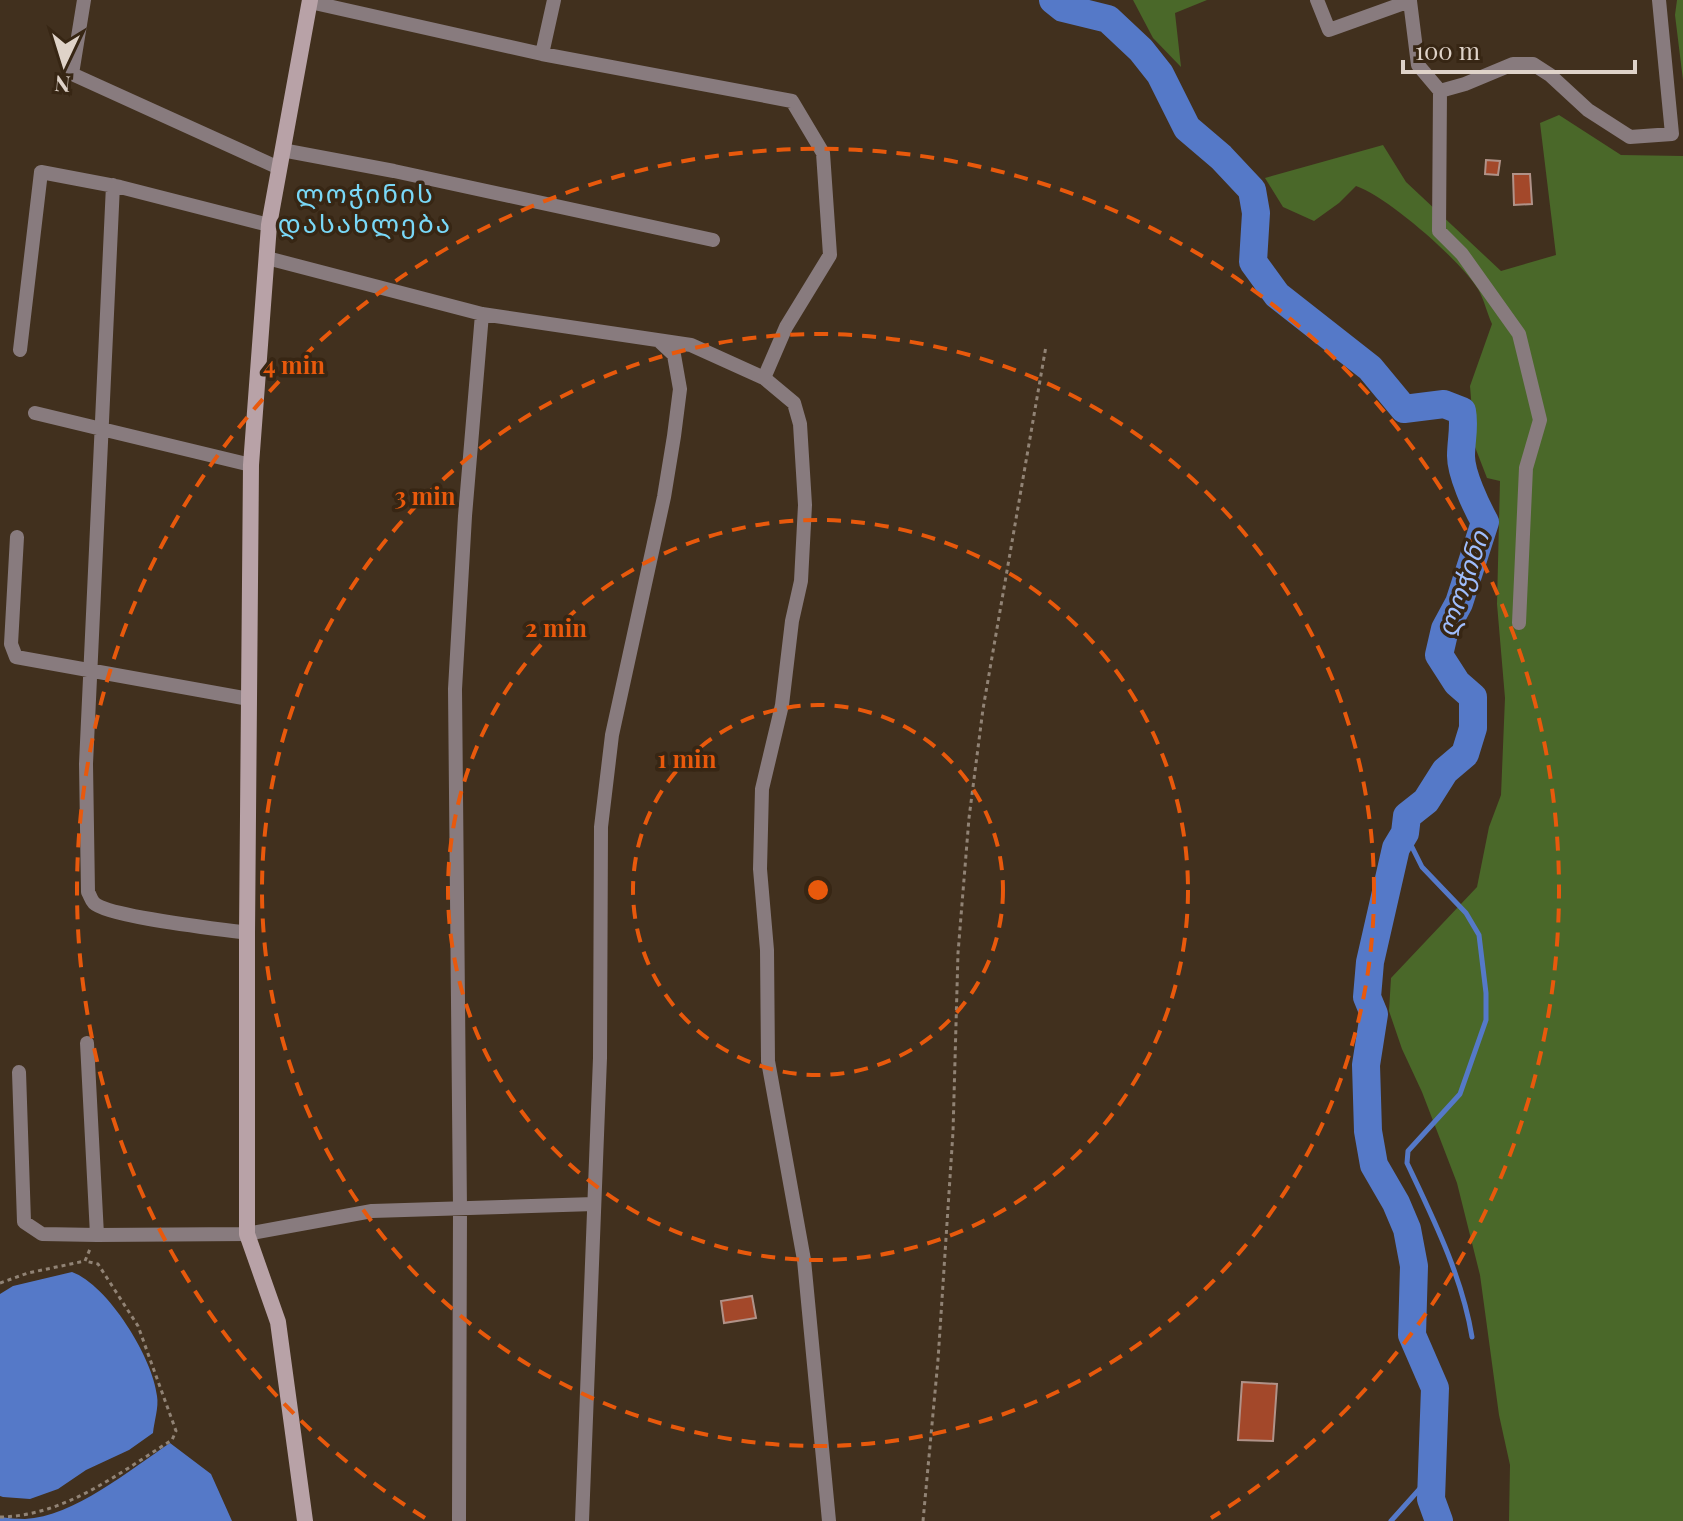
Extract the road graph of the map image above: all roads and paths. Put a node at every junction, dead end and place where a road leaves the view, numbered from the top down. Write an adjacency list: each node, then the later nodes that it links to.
1 (84, 0): 9 (street)
2 (554, 0): 6 (street)
3 (1317, 0): 7 (street)
4 (1659, 0): 7 (street)
5 (310, 1): 6 (street); 8 (street)
6 (542, 54): 18 (street)
7 (1440, 91): 23 (street)
8 (282, 150): 9 (street); 12 (street)
9 (279, 168): 11 (street)
10 (113, 185): 11 (street); 17 (street); 20 (street)
11 (269, 225): 13 (street)
12 (713, 240)
13 (267, 258): 14 (street); 21 (street)
14 (482, 314): 15 (street); 30 (street)
15 (658, 339): 18 (street); 29 (street)
16 (1046, 346): 40 (path)
17 (20, 350)
18 (764, 378): 39 (street)
19 (35, 413): 20 (street)
20 (101, 431): 21 (street); 24 (street)
21 (251, 465): 25 (street)
22 (17, 537): 24 (street)
23 (1519, 623)
24 (91, 670): 25 (street); 26 (street)
25 (249, 699): 26 (street)
26 (247, 933): 31 (street)
27 (87, 1043): 32 (street)
28 (19, 1072): 32 (street)
29 (594, 1204): 30 (street); 38 (street)
30 (460, 1209): 31 (street); 37 (street)
31 (247, 1234): 32 (street); 36 (street)
32 (97, 1235): 33 (path)
33 (85, 1261): 34 (path); 35 (path)
34 (0, 1283)
35 (0, 1517)
36 (305, 1521)
37 (459, 1521)
38 (582, 1521)
39 (829, 1521)
40 (923, 1521)

